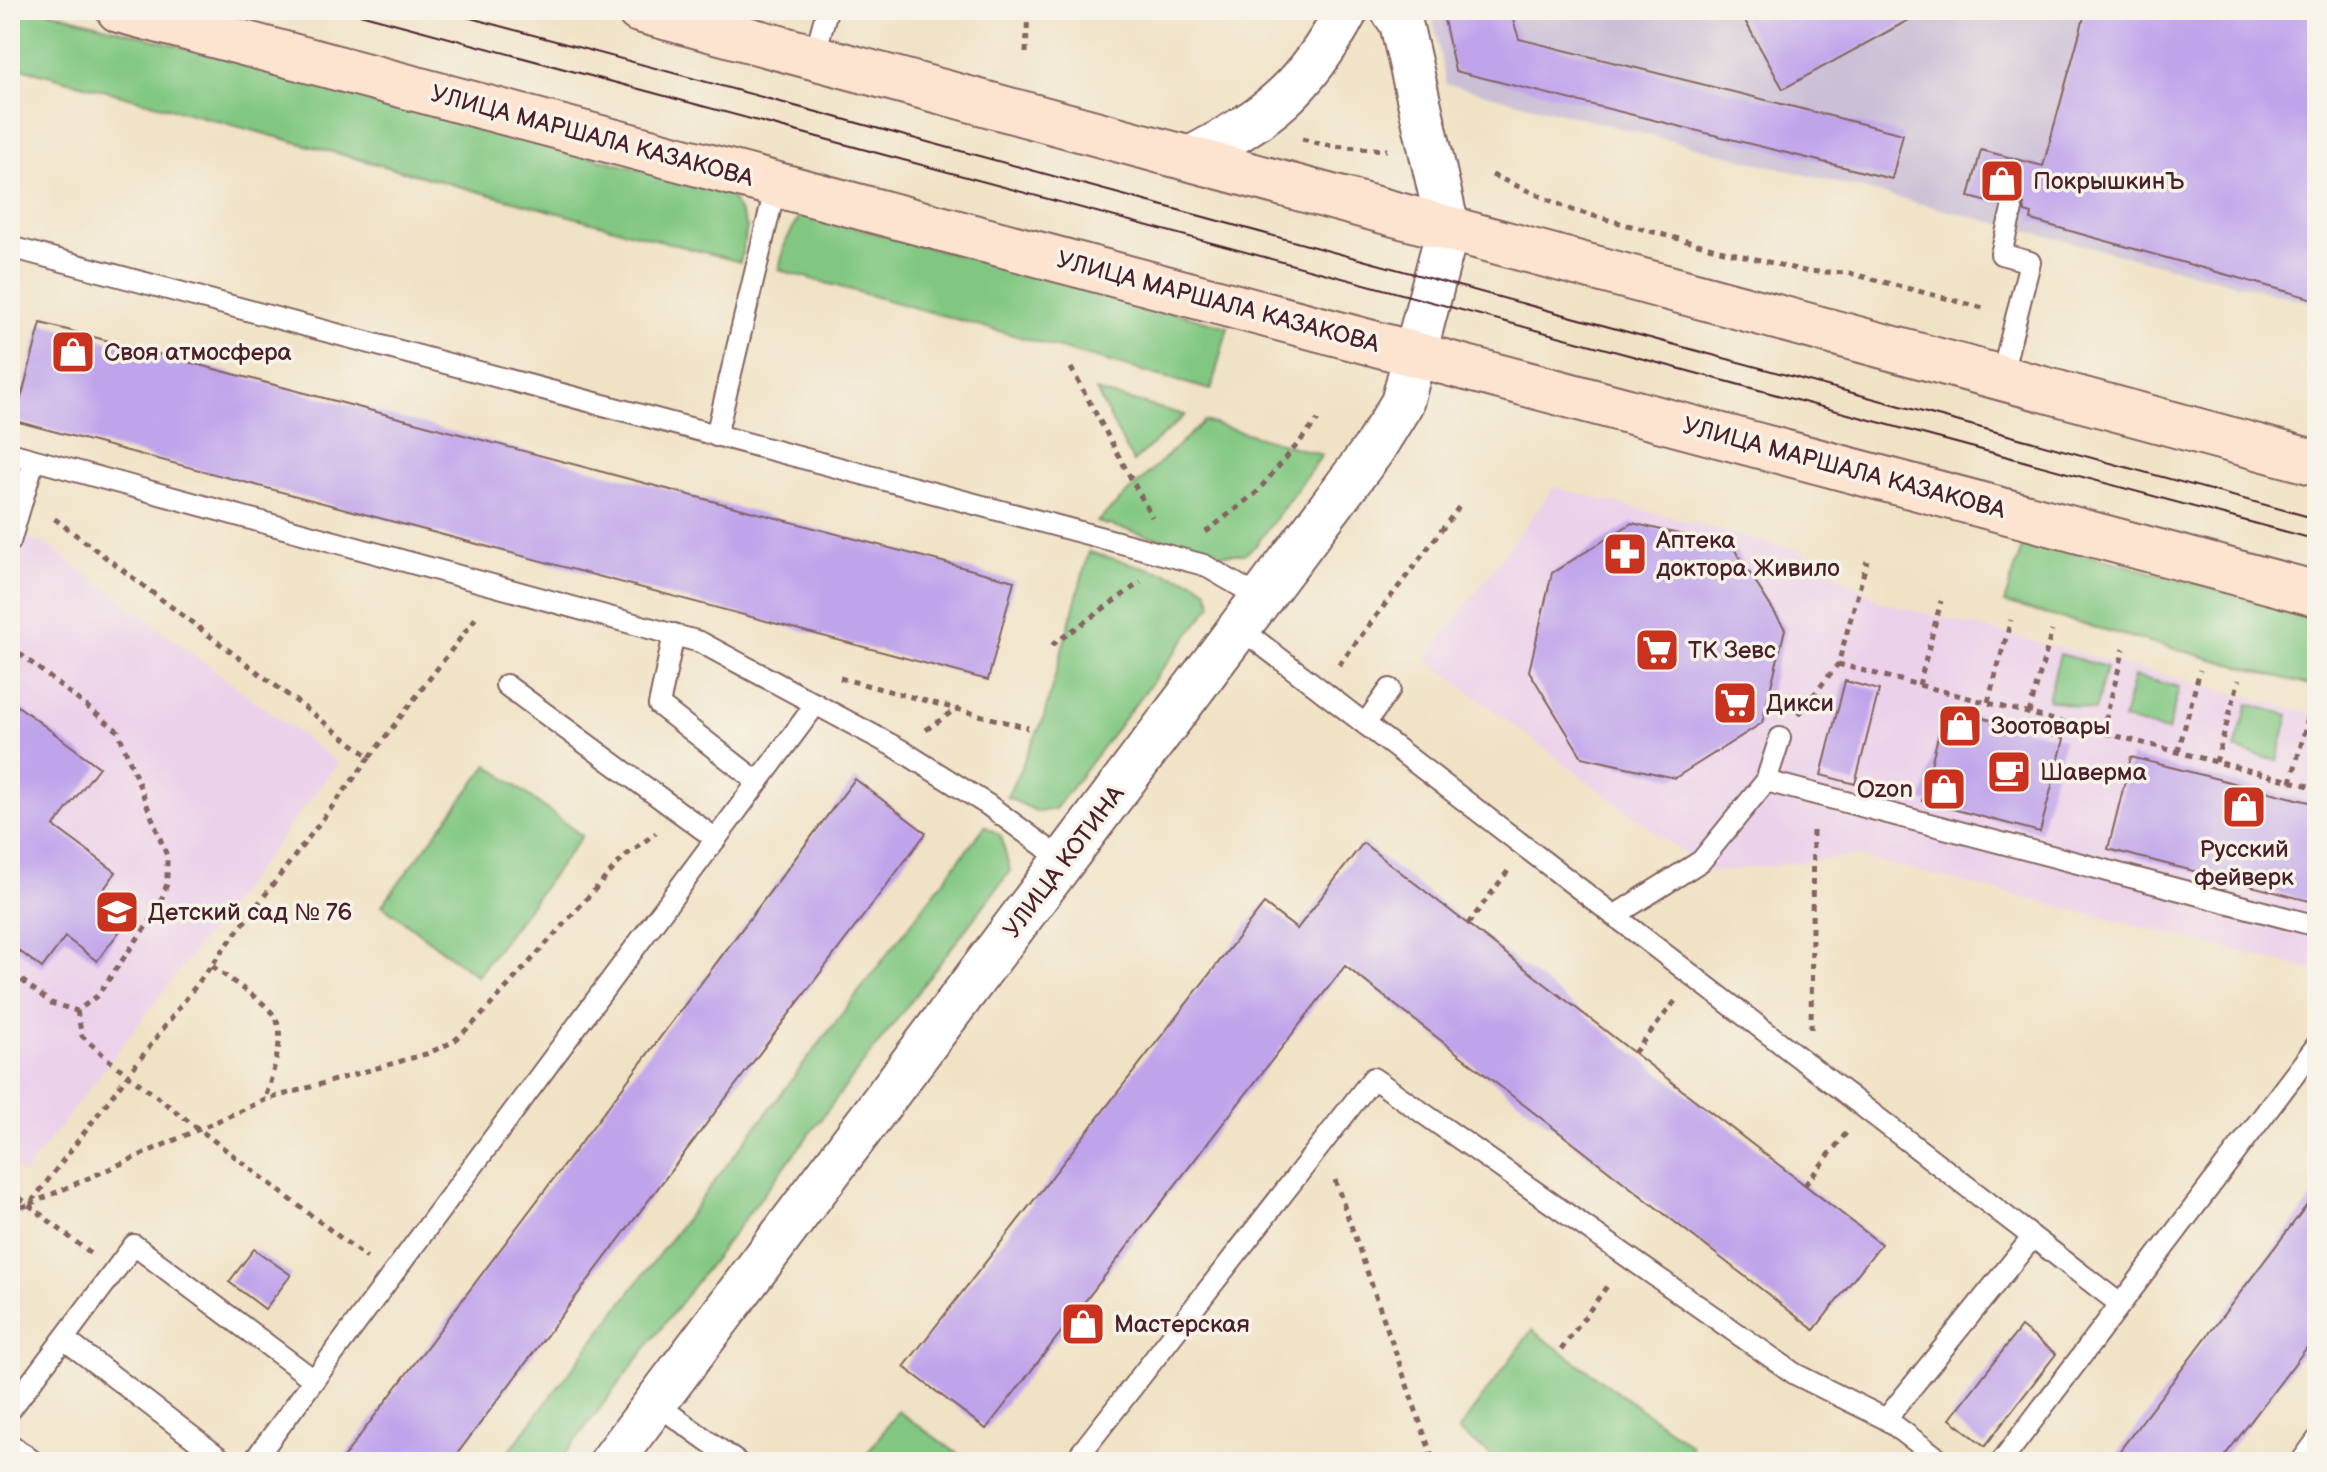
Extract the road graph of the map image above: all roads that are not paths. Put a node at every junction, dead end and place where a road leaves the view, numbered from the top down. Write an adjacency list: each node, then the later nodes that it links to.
1 (119, 10): 8 (main road, УЛИЦА МАРШАЛА КАЗАКОВА)
2 (639, 10): 6 (main road)
3 (827, 10): 6 (lane)
4 (1347, 10): 7 (street)
5 (1398, 14): 10 (street)
6 (814, 57): 7 (main road)
7 (1190, 158): 10 (main road)
8 (776, 185): 12 (main road, УЛИЦА МАРШАЛА КАЗАКОВА); 14 (lane)
9 (2012, 209): 13 (lane)
10 (1448, 228): 12 (street, УЛИЦА КОТИНА); 13 (main road)
11 (10, 247): 14 (lane)
12 (1417, 355): 19 (main road, УЛИЦА МАРШАЛА КАЗАКОВА); 20 (street, УЛИЦА КОТИНА)
13 (2001, 378): 17 (main road)
14 (716, 436): 20 (lane)
15 (10, 453): 16 (lane)
16 (34, 460): 18 (lane); 21 (lane)
17 (2317, 463)
18 (10, 542)
19 (2317, 594)
20 (1251, 614): 25 (lane); 30 (street, УЛИЦА КОТИНА)
21 (674, 634): 24 (lane); 28 (lane)
22 (506, 685): 29 (lane)
23 (1390, 689): 25 (lane)
24 (816, 704): 28 (lane); 30 (lane)
25 (1365, 724): 31 (lane)
26 (1780, 738): 27 (lane)
27 (1766, 781): 31 (lane); 32 (lane)
28 (758, 782): 29 (lane)
29 (716, 839): 37 (lane)
30 (1064, 861): 38 (street, УЛИЦА КОТИНА)
31 (1614, 916): 34 (lane)
32 (2317, 926)
33 (2317, 1045): 35 (lane)
34 (2032, 1238): 35 (lane); 40 (lane)
35 (2120, 1304): 50 (lane)
36 (64, 1339): 37 (lane); 39 (lane); 44 (lane)
37 (314, 1380): 45 (lane)
38 (655, 1403): 46 (street, УЛИЦА КОТИНА); 47 (lane)
39 (10, 1410)
40 (1886, 1419): 48 (lane); 49 (lane)
41 (2317, 1440): 51 (lane)
42 (10, 1444): 43 (lane)
43 (34, 1462)
44 (225, 1462)
45 (253, 1462)
46 (611, 1462)
47 (737, 1462)
48 (1074, 1462)
49 (1943, 1462)
50 (2001, 1462)
51 (2301, 1462)

